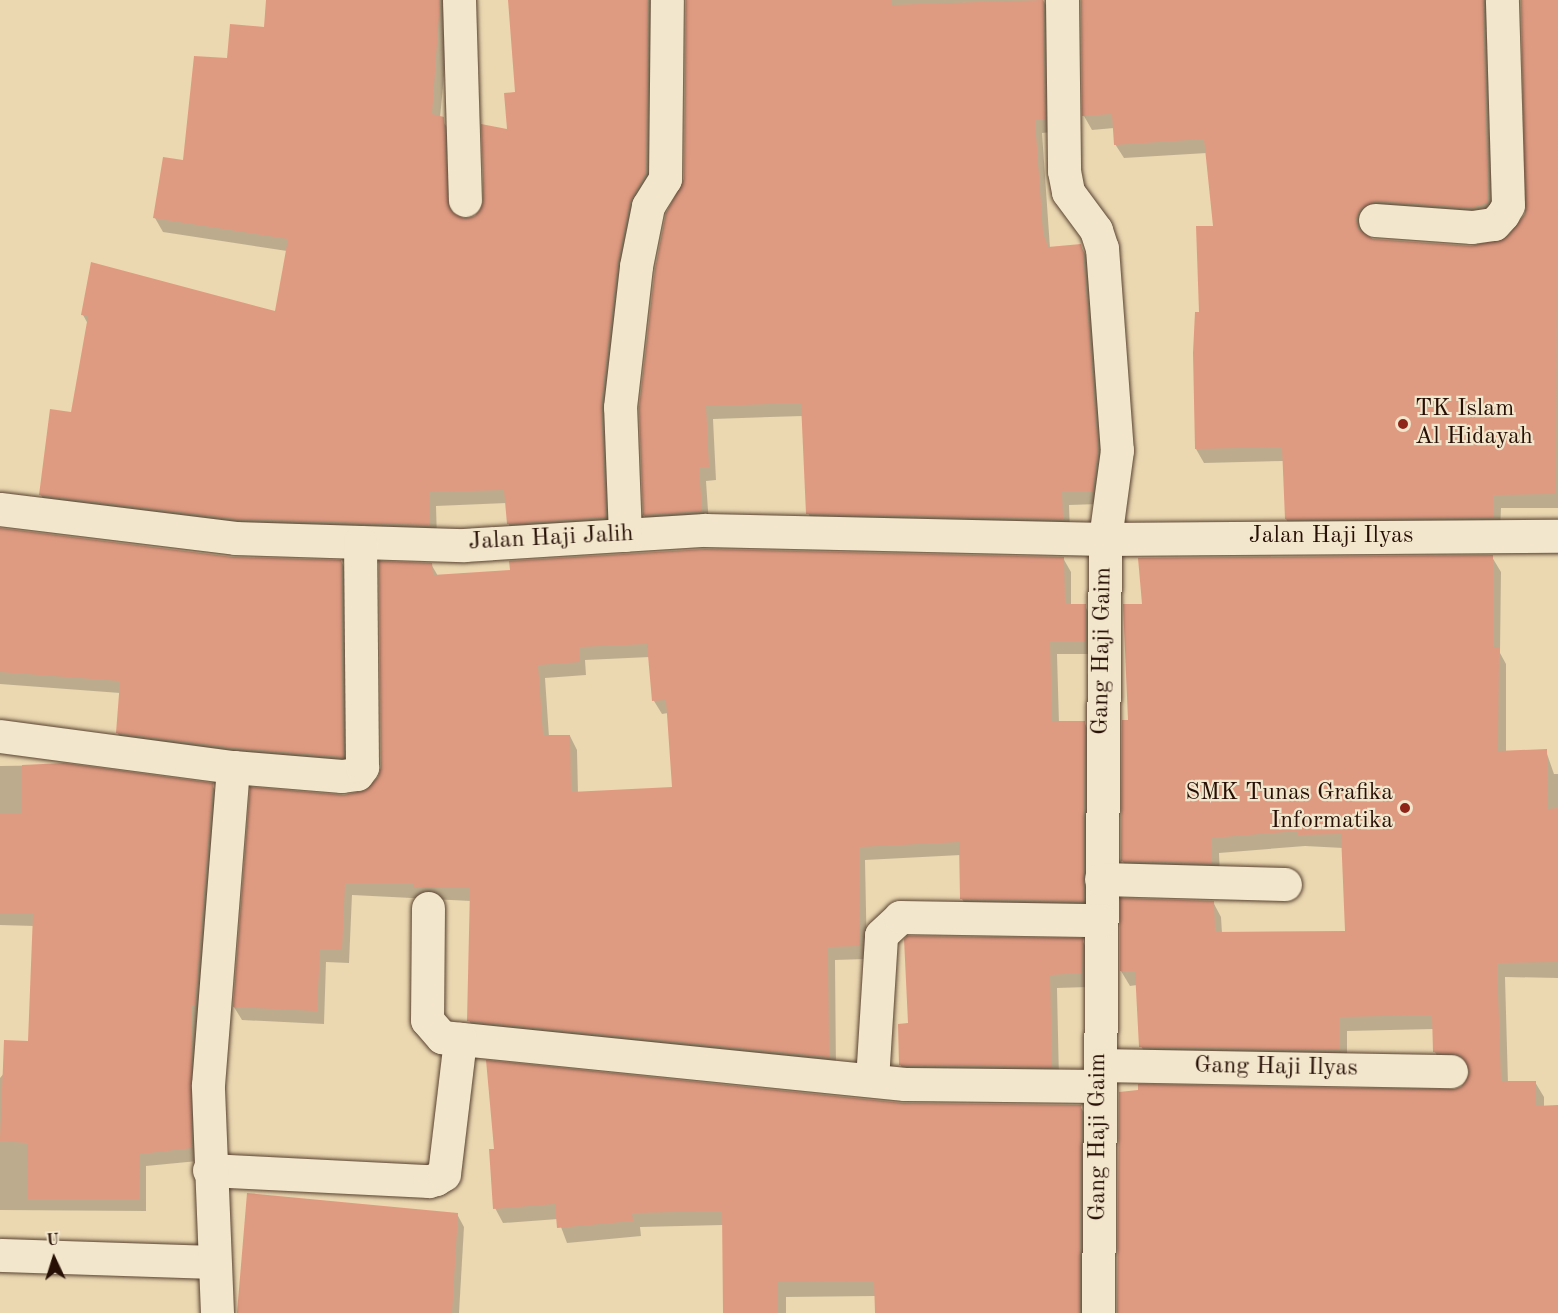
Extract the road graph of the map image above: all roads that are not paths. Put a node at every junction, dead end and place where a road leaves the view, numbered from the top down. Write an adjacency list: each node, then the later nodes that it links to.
1 (459, 0): 5 (street)
2 (667, 0): 8 (street)
3 (1062, 0): 10 (street, Gang Haji Gaim)
4 (1502, 0): 6 (street)
5 (465, 200)
6 (1375, 220)
7 (0, 509): 11 (street, Jalan Haji Jalih)
8 (625, 535): 10 (street, Jalan Haji Jalih); 11 (street, Jalan Haji Jalih)
9 (1558, 536): 10 (street, Jalan Haji Ilyas)
10 (1105, 538): 14 (street, Gang Haji Gaim)
11 (360, 542): 13 (street)
12 (0, 736): 13 (street)
13 (233, 767): 22 (street)
14 (1101, 879): 15 (street); 17 (street, Gang Haji Gaim)
15 (1285, 884)
16 (428, 908): 18 (street, Gang Haji Ilyas)
17 (1101, 920): 20 (street, Gang Haji Gaim); 21 (street)
18 (460, 1039): 21 (street, Gang Haji Ilyas); 22 (street)
19 (1452, 1071): 20 (street, Gang Haji Ilyas)
20 (1100, 1076): 21 (street, Gang Haji Ilyas); 26 (street, Gang Haji Gaim)
21 (872, 1080)
22 (209, 1170): 24 (street)
23 (0, 1256): 24 (street)
24 (212, 1262): 25 (street)
25 (217, 1313)
26 (1098, 1313)

